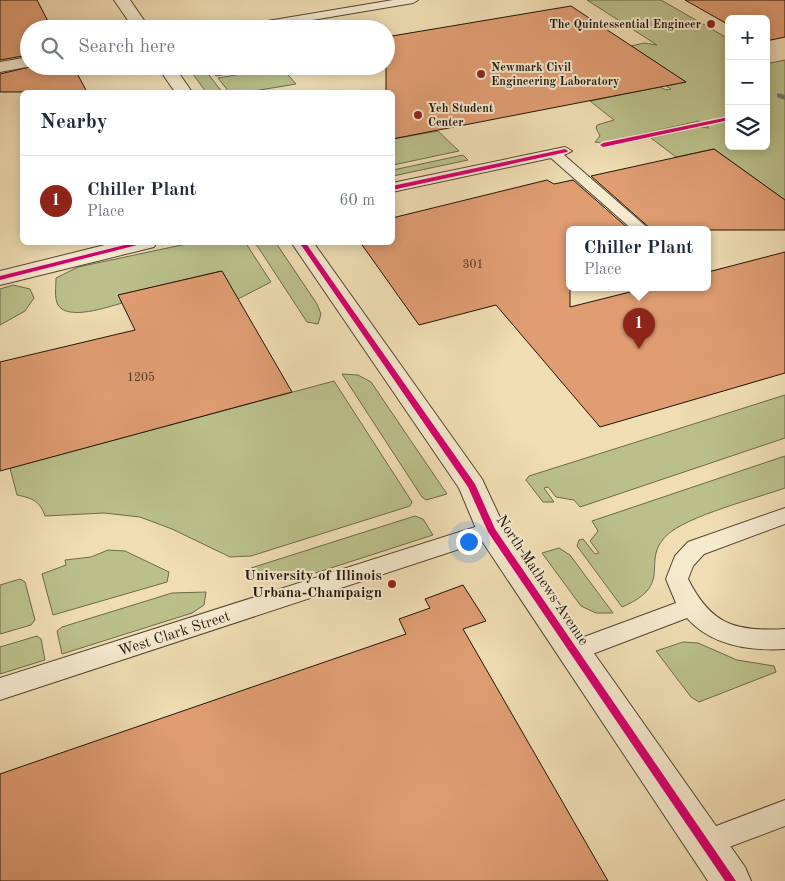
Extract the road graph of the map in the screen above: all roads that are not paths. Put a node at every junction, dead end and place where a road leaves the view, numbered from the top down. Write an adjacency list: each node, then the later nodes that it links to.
1 (122, 0): 3 (street)
2 (413, 0): 4 (lane)
3 (136, 20)
4 (292, 20)
5 (20, 64): 6 (street)
6 (0, 67)
7 (172, 75): 8 (street)
8 (183, 90)
9 (395, 187): 10 (lane)
10 (638, 226)
11 (134, 245): 13 (street)
12 (304, 245): 15 (street, North Mathews Avenue)
13 (0, 278)
14 (785, 516): 16 (lane)
15 (491, 530): 18 (street, North Mathews Avenue); 19 (lane, West Clark Street)
16 (691, 607): 17 (lane); 18 (lane)
17 (785, 639)
18 (574, 651): 21 (street, North Mathews Avenue)
19 (0, 688)
20 (785, 813): 21 (lane)
21 (705, 843): 22 (street, North Mathews Avenue)
22 (731, 881)

